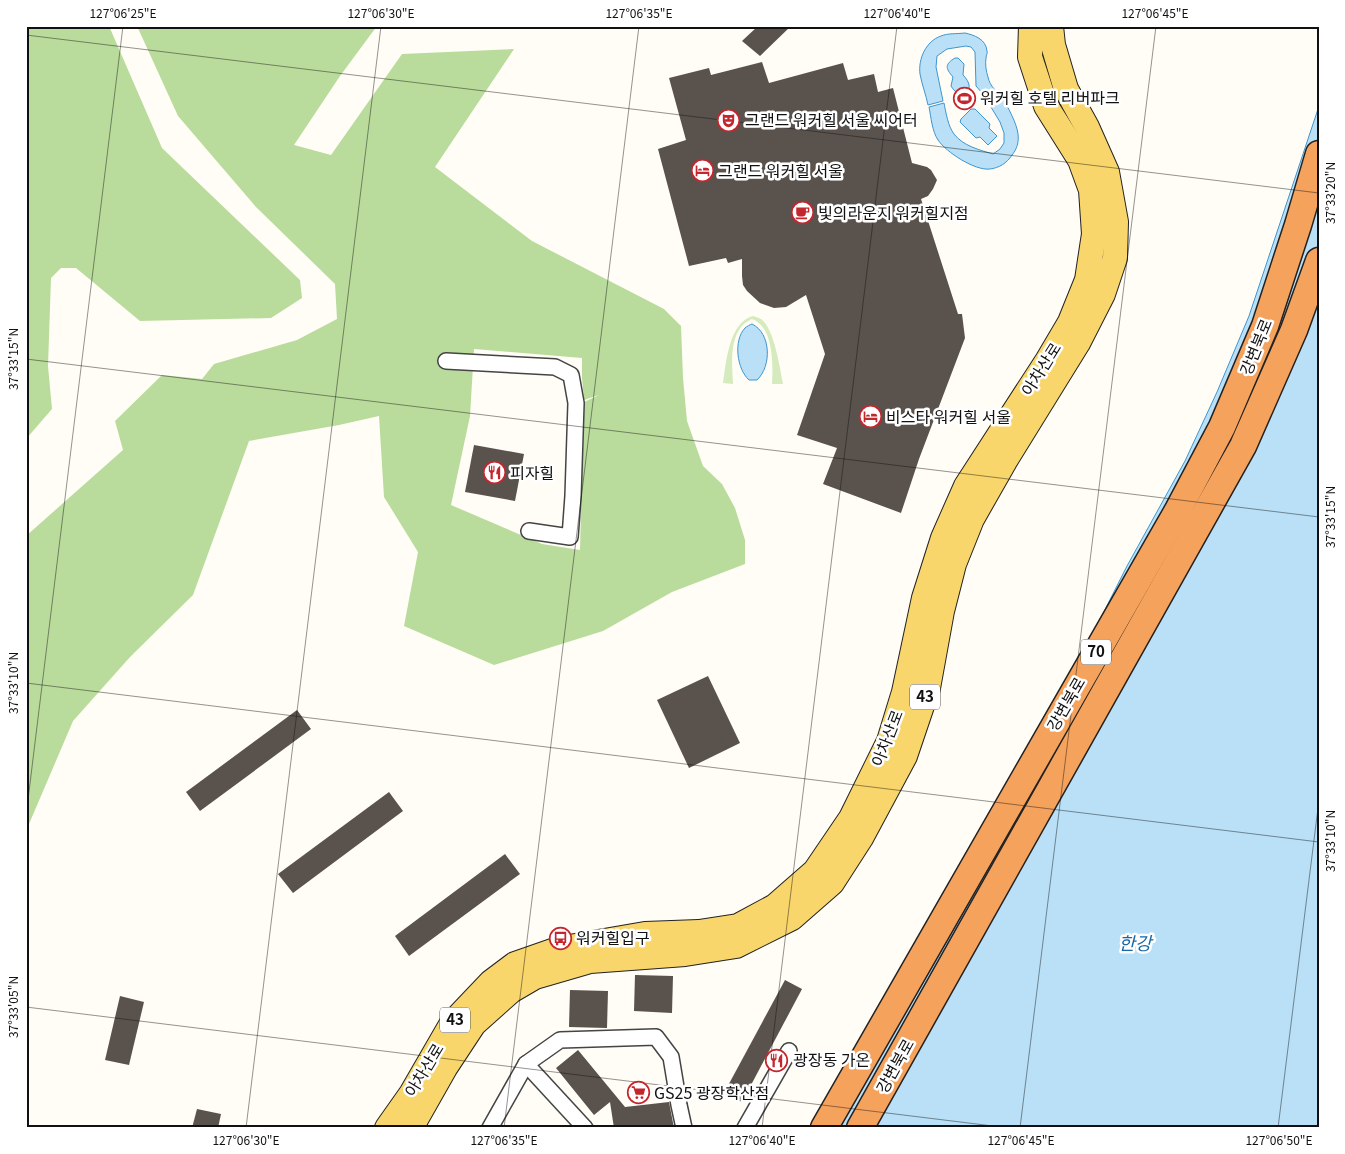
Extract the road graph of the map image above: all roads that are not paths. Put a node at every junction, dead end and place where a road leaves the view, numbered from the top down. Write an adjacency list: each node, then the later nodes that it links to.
1 (1031, 26): 9 (main road, 아차산로 / 43)
2 (1051, 26): 10 (main road, 아차산로 / 43)
3 (1319, 154): 15 (highway, 강변북로 / 70)
4 (1319, 261): 16 (highway, 강변북로 / 70)
5 (446, 361): 6 (street)
6 (529, 530)
7 (789, 1051): 14 (street)
8 (526, 1064): 11 (street); 12 (street); 13 (street)
9 (387, 1128)
10 (411, 1128)
11 (490, 1128)
12 (585, 1128)
13 (684, 1128)
14 (745, 1128)
15 (824, 1128)
16 (860, 1128)

